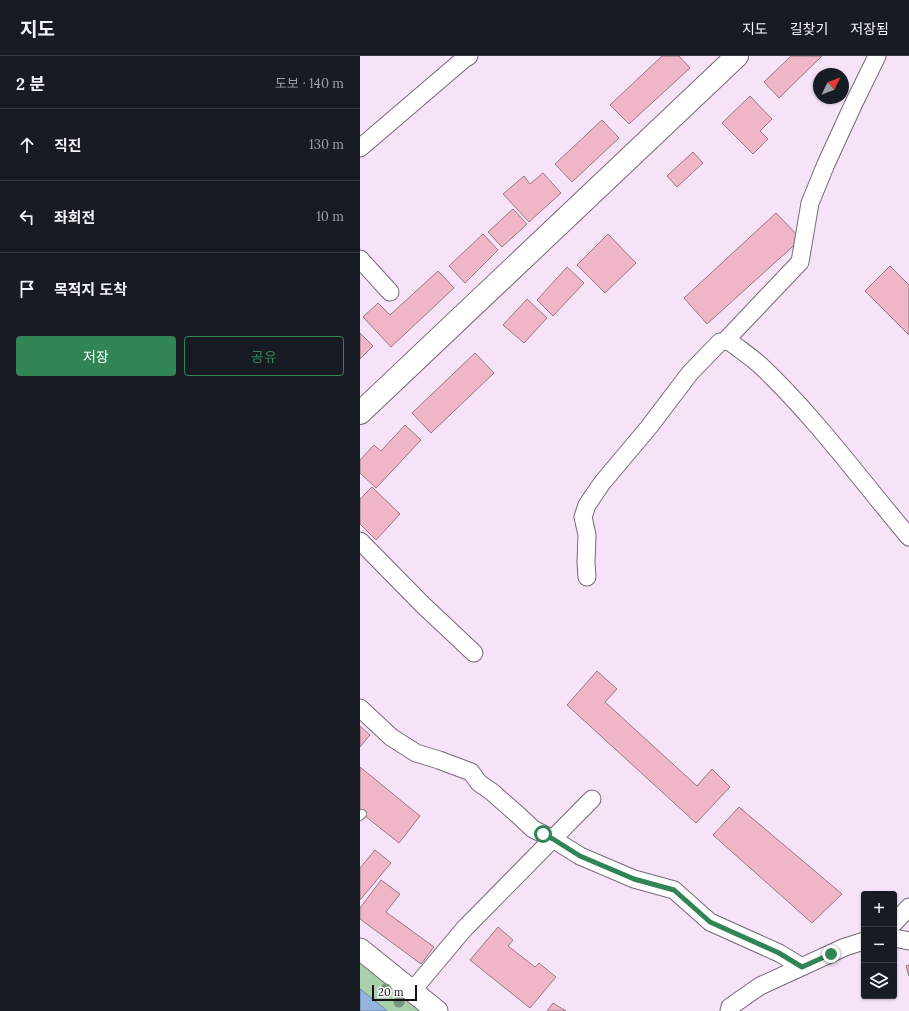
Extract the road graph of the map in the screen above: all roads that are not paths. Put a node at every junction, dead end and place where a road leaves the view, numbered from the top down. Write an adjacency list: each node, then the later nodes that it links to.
1 (737, 56): 8 (main road)
2 (877, 56): 7 (street)
3 (465, 57): 4 (street)
4 (360, 148)
5 (360, 259): 6 (street)
6 (390, 292)
7 (725, 341): 9 (street); 11 (street)
8 (360, 413)
9 (909, 537)
10 (360, 541): 12 (street)
11 (587, 577)
12 (474, 653)
13 (360, 708): 15 (street)
14 (592, 799): 15 (street)
15 (553, 839): 22 (street); 23 (street)
16 (909, 907): 17 (street)
17 (897, 920)
18 (897, 939): 19 (street)
19 (909, 941)
20 (861, 942): 22 (street)
21 (360, 948): 23 (street)
22 (802, 967): 25 (street)
23 (412, 991): 24 (street)
24 (437, 1011)
25 (729, 1011)

